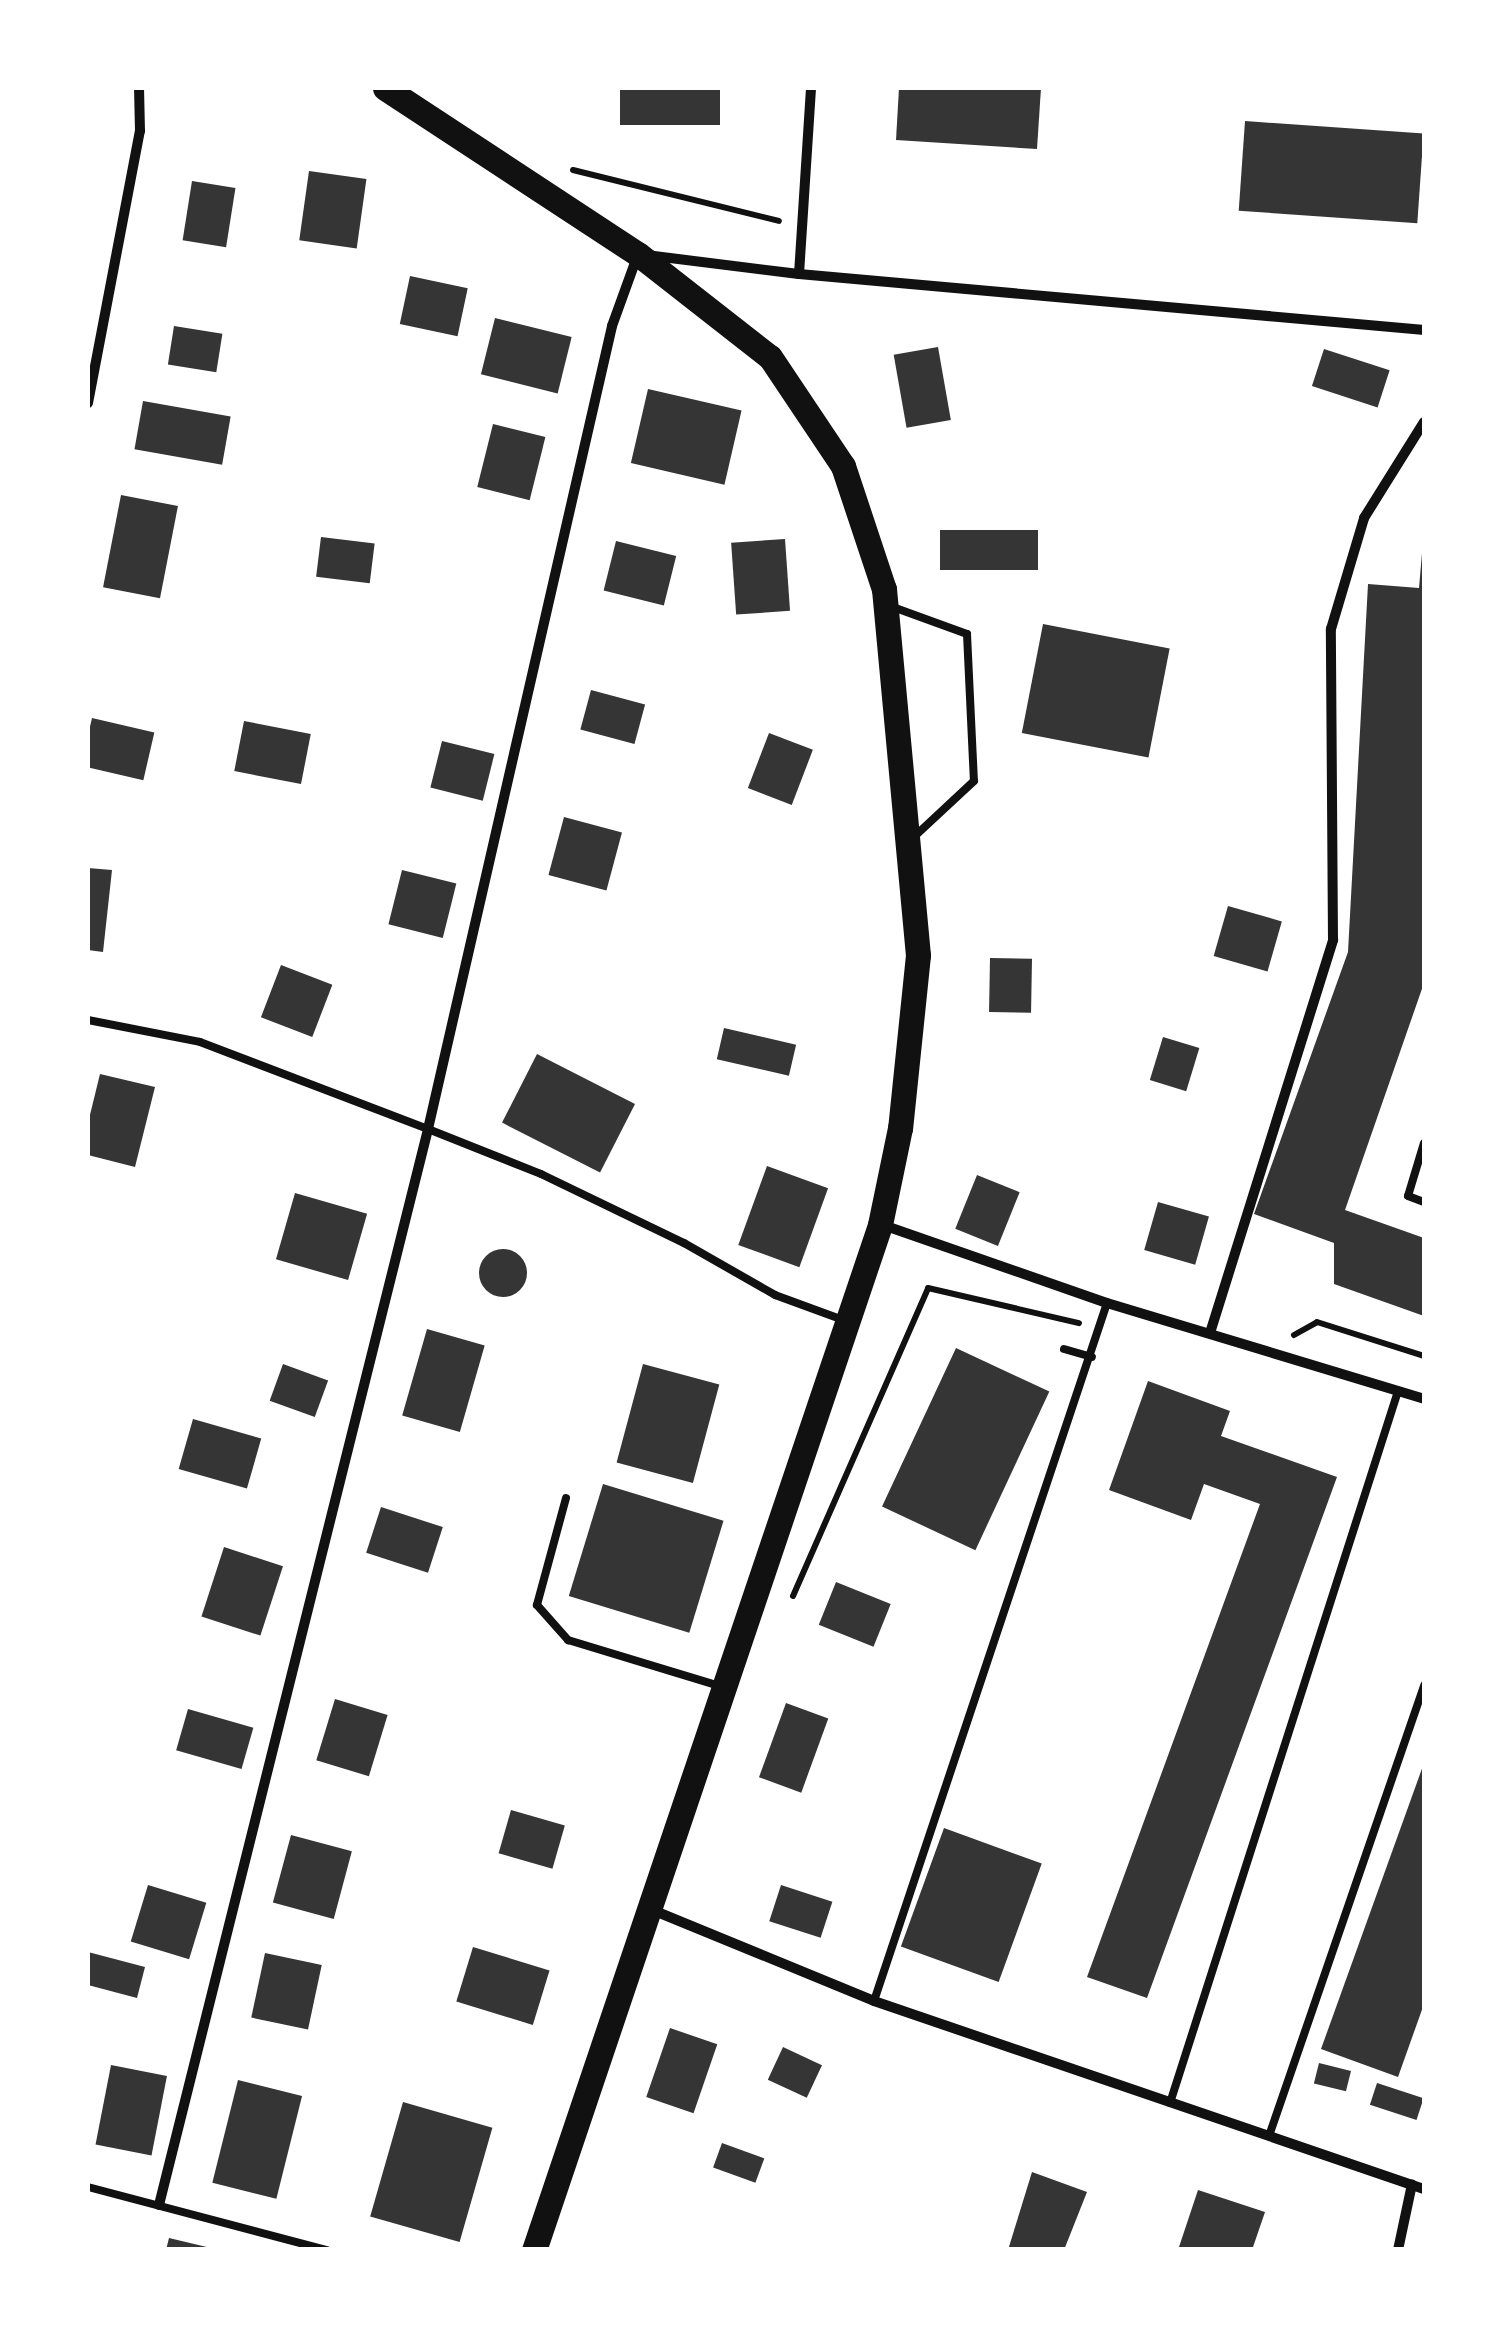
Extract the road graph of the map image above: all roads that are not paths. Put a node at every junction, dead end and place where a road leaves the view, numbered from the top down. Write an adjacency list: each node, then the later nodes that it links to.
1 (139, 88): 7 (street)
2 (385, 88): 4 (main road)
3 (812, 88): 5 (street)
4 (638, 254): 5 (street); 9 (main road); 12 (street)
5 (799, 274): 6 (street)
6 (1424, 330)
7 (88, 403)
8 (1424, 422): 18 (street)
9 (885, 604): 10 (main road); 10 (lane)
10 (908, 843): 15 (main road)
11 (88, 1020): 12 (lane)
12 (428, 1129): 17 (lane); 33 (street)
13 (1424, 1143): 14 (lane)
14 (1424, 1202)
15 (880, 1224): 16 (street); 17 (main road)
16 (1107, 1303): 18 (street); 20 (lane)
17 (848, 1322): 25 (main road)
18 (1210, 1333): 21 (street)
19 (1064, 1349): 20 (lane)
20 (1092, 1356): 27 (lane)
21 (1398, 1391): 22 (street); 28 (lane)
22 (1424, 1399)
23 (566, 1498): 25 (lane)
24 (1424, 1684): 29 (lane)
25 (724, 1688): 26 (main road)
26 (648, 1909): 27 (street); 35 (main road)
27 (874, 2001): 28 (street)
28 (1170, 2103): 29 (street)
29 (1269, 2136): 30 (street)
30 (1412, 2184): 32 (street); 36 (street)
31 (88, 2187): 33 (lane)
32 (1424, 2189)
33 (159, 2205): 34 (lane)
34 (327, 2250)
35 (534, 2250)
36 (1398, 2250)

